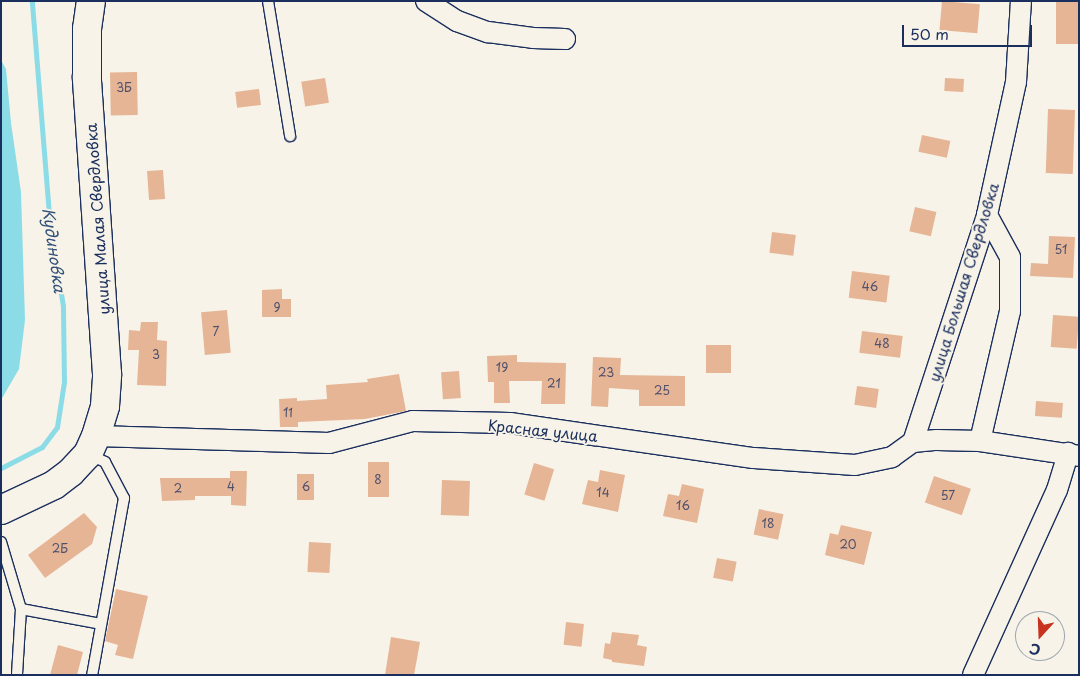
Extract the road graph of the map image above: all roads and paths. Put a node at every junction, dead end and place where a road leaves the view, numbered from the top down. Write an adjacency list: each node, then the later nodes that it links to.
1 (91, 1): 10 (main road, улица Малая Свердловка)
2 (268, 1): 6 (lane)
3 (426, 1): 5 (street)
4 (1021, 1): 7 (street, улица Большая Свердловка)
5 (565, 39)
6 (290, 136)
7 (987, 215): 8 (street); 9 (street, улица Большая Свердловка)
8 (980, 441): 9 (street); 11 (street)
9 (913, 442): 10 (street, Красная улица)
10 (92, 445): 12 (main road); 15 (lane)
11 (1074, 455): 18 (street)
12 (1, 510)
13 (1, 542): 14 (lane)
14 (21, 609): 15 (lane); 16 (lane)
15 (102, 624): 17 (lane)
16 (17, 675)
17 (92, 675)
18 (973, 675)

